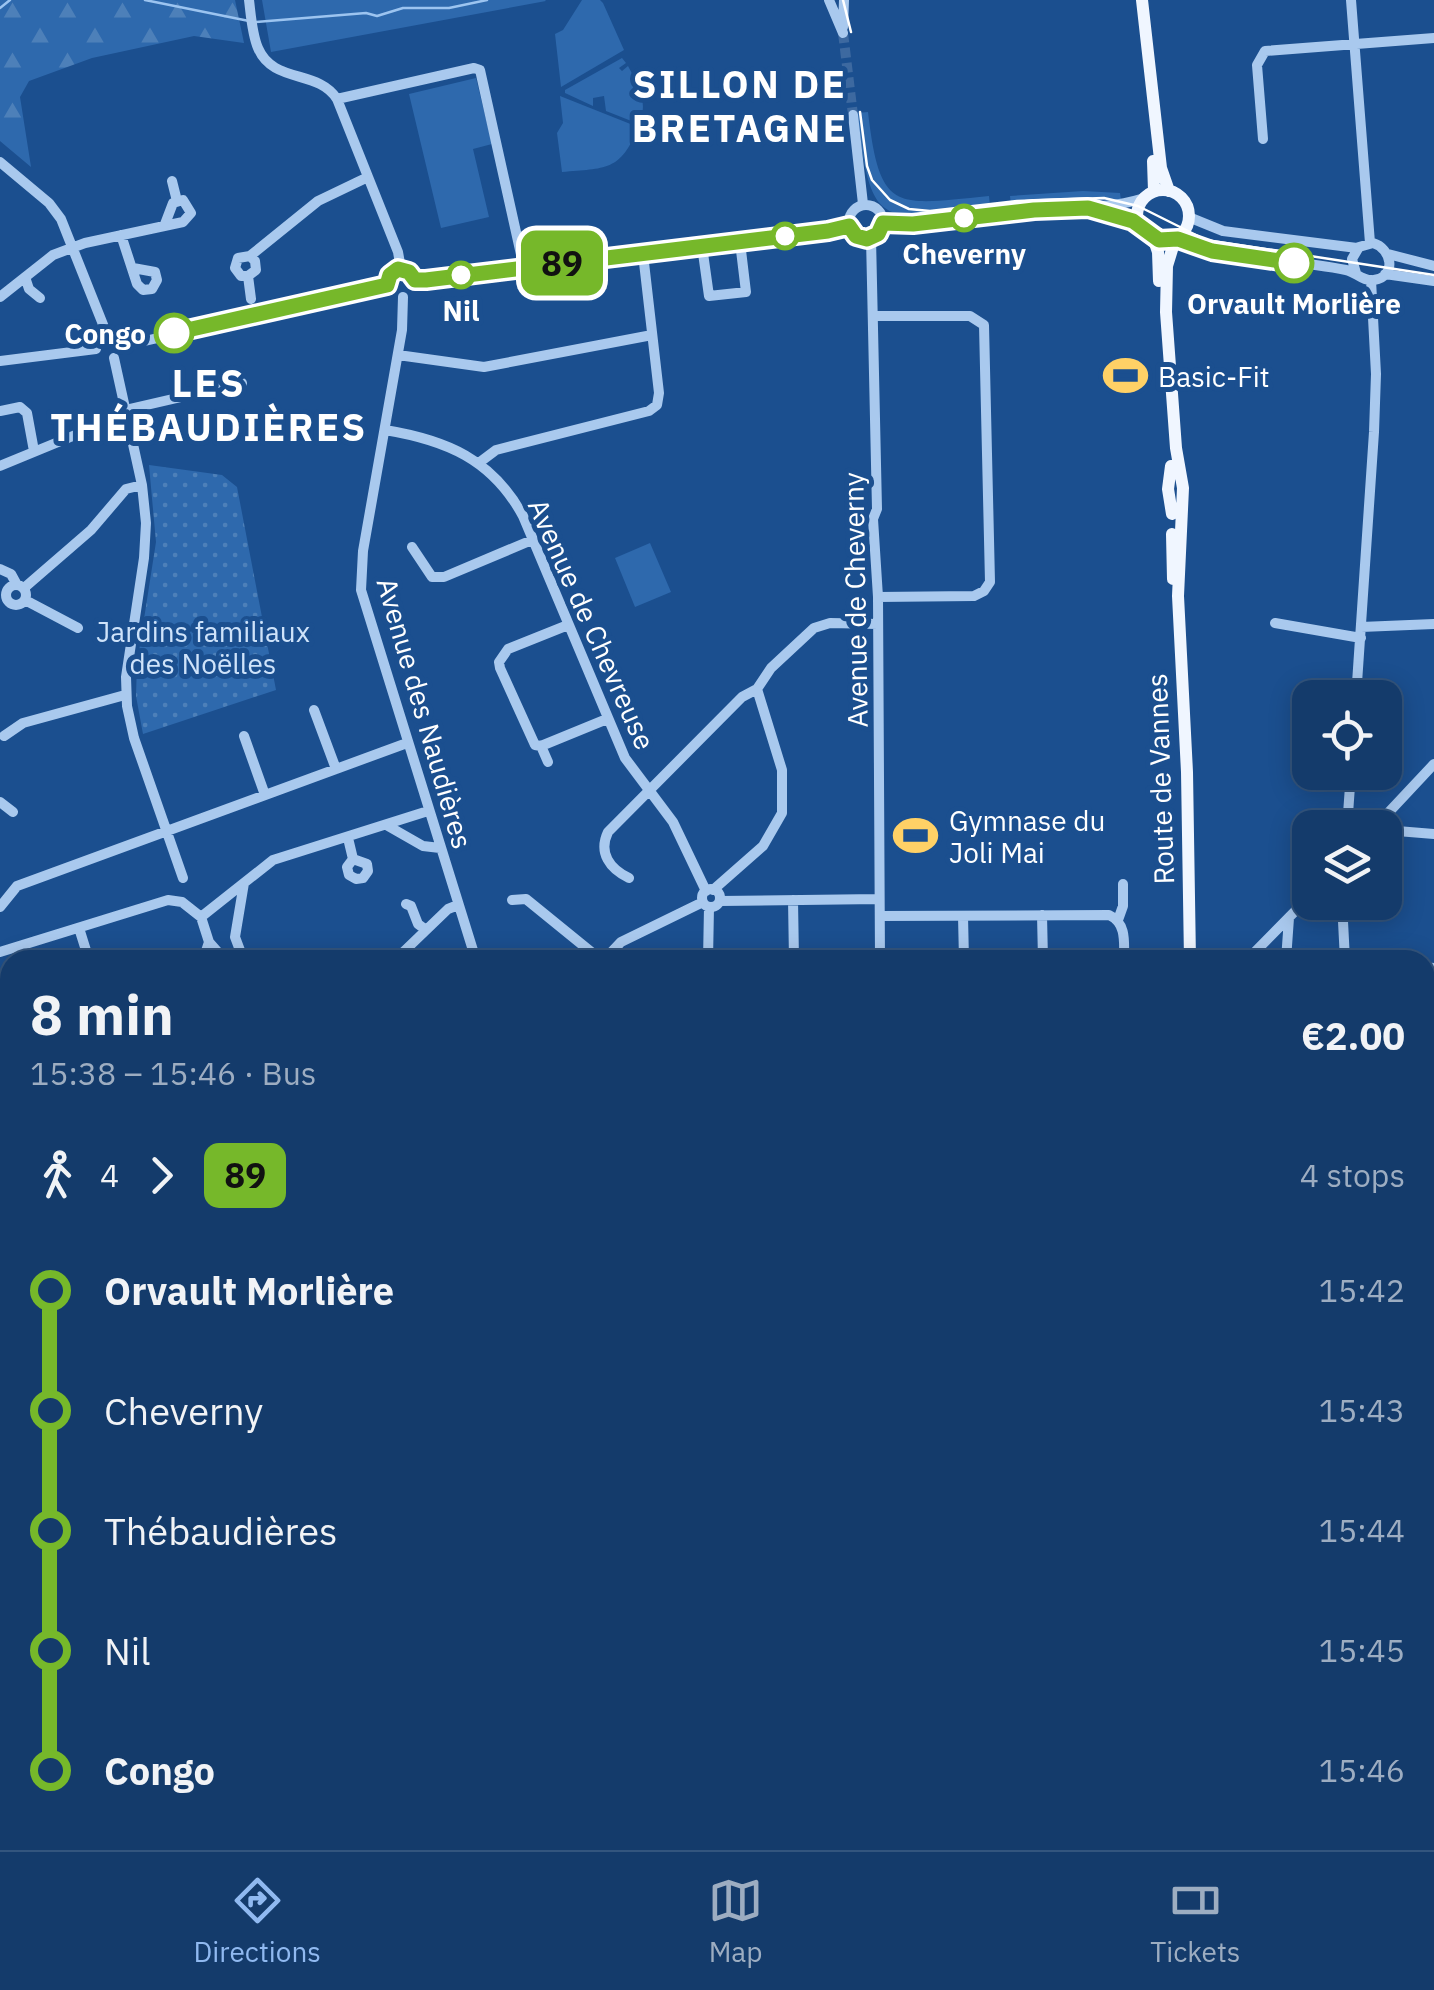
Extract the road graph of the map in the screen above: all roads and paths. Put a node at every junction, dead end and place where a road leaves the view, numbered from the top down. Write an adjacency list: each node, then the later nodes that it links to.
1 (249, 0): 8 (street)
2 (829, 0): 3 (street)
3 (844, 0)
4 (1138, 0): 14 (main road)
5 (1351, 0): 7 (street)
6 (1434, 38): 7 (street)
7 (1354, 44): 10 (street); 29 (street)
8 (337, 99): 12 (street); 37 (street)
9 (853, 114): 17 (street)
10 (1263, 139)
11 (0, 162): 31 (street)
12 (368, 178): 38 (street); 49 (street)
13 (172, 181): 16 (street)
14 (1162, 191): 15 (main road); 19 (main road)
15 (1141, 200): 18 (street); 23 (main road)
16 (177, 201): 21 (street); 21 (street)
17 (863, 204): 20 (street); 22 (street)
18 (1088, 208): 20 (street); 23 (street)
19 (1191, 218): 27 (main road); 32 (street)
20 (883, 223): 26 (street)
21 (165, 224): 24 (street)
22 (849, 226): 26 (street); 28 (street)
23 (1140, 226): 25 (main road)
24 (121, 235): 31 (street); 36 (street)
25 (1152, 237): 27 (main road); 67 (main road, Route de Vannes)
26 (871, 238): 50 (street, Avenue de Cheverny)
27 (1177, 239): 39 (street); 67 (main road, Route de Vannes)
28 (740, 242): 30 (street); 30 (street)
29 (1370, 243): 32 (street); 34 (street)
30 (702, 246): 33 (street)
31 (73, 248): 41 (street); 51 (street)
32 (1357, 248): 39 (street)
33 (642, 254): 37 (street); 52 (street)
34 (1388, 254): 35 (street); 40 (street)
35 (1434, 266)
36 (133, 268)
37 (524, 268): 42 (street)
38 (401, 269): 42 (street); 45 (street)
39 (1356, 273): 43 (street)
40 (1385, 274): 43 (street); 44 (street)
41 (25, 276): 46 (street); 47 (street)
42 (415, 280): 48 (street)
43 (1371, 280): 80 (street)
44 (1434, 281)
45 (387, 285): 48 (street); 53 (street)
46 (0, 297)
47 (40, 298)
48 (402, 298): 55 (street, Avenue des Naudières)
49 (251, 299)
50 (873, 316): 72 (street, Avenue de Cheverny); 72 (street)
51 (106, 332): 53 (street); 54 (street)
52 (652, 335): 55 (street); 64 (street)
53 (122, 346): 56 (street)
54 (96, 350): 56 (street); 57 (street)
55 (398, 355): 62 (street, Avenue des Naudières)
56 (114, 358): 59 (street)
57 (0, 361)
58 (242, 382): 59 (street)
59 (125, 410): 61 (street)
60 (0, 411): 63 (street)
61 (129, 424): 63 (street); 66 (street)
62 (384, 430): 64 (street, Avenue de Chevreuse); 88 (street, Avenue des Naudières)
63 (34, 452): 65 (street)
64 (480, 462): 68 (street, Avenue de Chevreuse)
65 (0, 466)
66 (142, 485): 71 (street); 83 (street)
67 (1176, 488): 145 (main road, Route de Vannes)
68 (532, 540): 69 (street); 78 (street, Avenue de Chevreuse)
69 (412, 547)
70 (0, 569): 71 (street)
71 (22, 591): 73 (street); 73 (street); 79 (street)
72 (878, 597): 76 (street, Avenue de Cheverny)
73 (9, 603): 74 (street)
74 (0, 615)
75 (1275, 623): 80 (street)
76 (878, 624): 82 (street); 113 (street, Avenue de Cheverny)
77 (1434, 624): 80 (street)
78 (568, 625): 85 (street, Avenue de Chevreuse); 89 (street)
79 (78, 628)
80 (1361, 633): 81 (street)
81 (1357, 680)
82 (757, 689): 93 (street); 112 (street)
83 (125, 695): 86 (street); 102 (street)
84 (314, 710): 92 (street)
85 (607, 718): 89 (street); 93 (street, Avenue de Chevreuse)
86 (4, 736)
87 (244, 736): 94 (street)
88 (407, 743): 92 (street); 97 (street, Avenue des Naudières)
89 (541, 746): 90 (street)
90 (548, 762)
91 (1434, 764): 96 (street)
92 (336, 769): 94 (street)
93 (648, 792): 109 (street); 112 (street, Avenue de Chevreuse)
94 (265, 795): 102 (street)
95 (0, 802): 98 (street)
96 (1389, 810)
97 (428, 811): 99 (street); 106 (street, Avenue des Naudières)
98 (12, 812)
99 (408, 818): 100 (street); 103 (street)
100 (388, 826): 103 (street); 105 (street)
101 (1402, 831): 104 (street)
102 (167, 832): 108 (street); 118 (street)
103 (400, 833): 106 (street)
104 (1434, 834)
105 (348, 838): 107 (street); 110 (street)
106 (440, 848): 117 (street, Avenue des Naudières)
107 (354, 859)
108 (184, 878)
109 (629, 878)
110 (244, 882): 123 (street); 134 (street)
111 (1122, 884): 125 (street)
112 (710, 898): 115 (street); 138 (street); 139 (street)
113 (879, 899): 115 (street); 121 (street, Avenue de Cheverny)
114 (512, 900): 137 (street)
115 (793, 900): 140 (street)
116 (406, 904): 128 (street)
117 (458, 904): 128 (street); 136 (street, Avenue des Naudières)
118 (0, 907)
119 (1292, 914): 124 (street)
120 (1042, 915): 122 (street); 125 (street); 143 (street)
121 (880, 916): 122 (street); 141 (street, Avenue de Cheverny)
122 (963, 916): 142 (street)
123 (201, 917): 127 (street); 129 (street)
124 (1289, 917): 146 (street); 147 (street)
125 (1118, 920): 144 (street)
126 (1344, 920): 148 (street)
127 (79, 928): 130 (street); 131 (street)
128 (426, 930): 135 (street)
129 (209, 942): 132 (street); 133 (street)
130 (7, 950)
131 (86, 950)
132 (206, 950)
133 (216, 950)
134 (239, 950)
135 (405, 950)
136 (473, 950)
137 (590, 950)
138 (621, 950)
139 (708, 950)
140 (794, 950)
141 (880, 950)
142 (964, 950)
143 (1043, 950)
144 (1123, 950)
145 (1190, 950)
146 (1256, 950)
147 (1287, 950)
148 (1347, 950)

